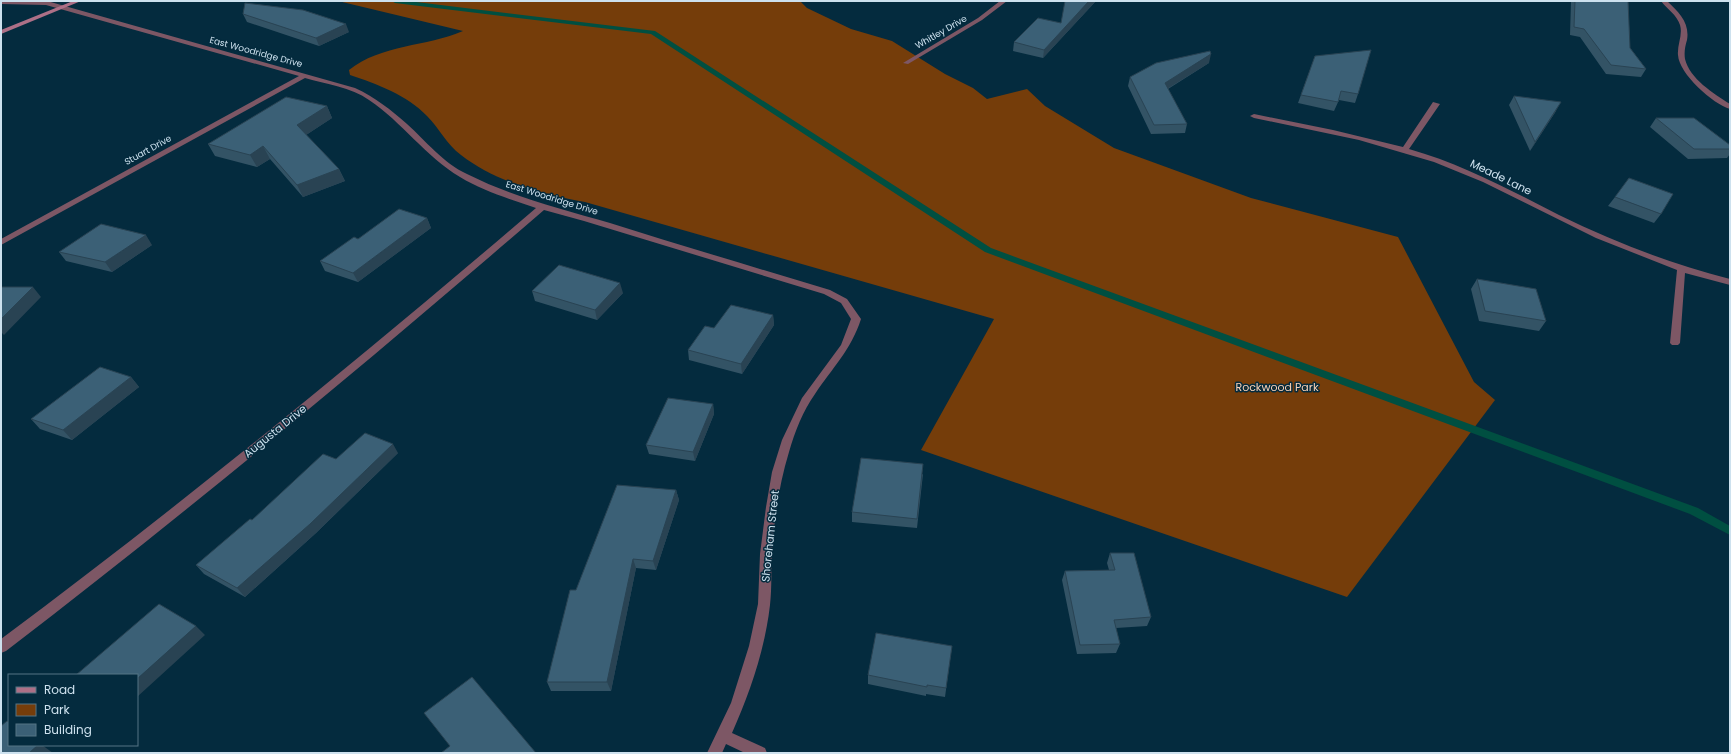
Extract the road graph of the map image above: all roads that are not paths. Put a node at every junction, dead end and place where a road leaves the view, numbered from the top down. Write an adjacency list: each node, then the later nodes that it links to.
1 (78, 1): 5 (street)
2 (1004, 1): 7 (street, Whitley Drive)
3 (1664, 1): 10 (street)
4 (1, 2): 5 (street, East Woodridge Drive)
5 (60, 8): 6 (street); 8 (street, East Woodridge Drive)
6 (1, 32)
7 (906, 63)
8 (304, 76): 13 (street, East Woodridge Drive); 14 (street, Stuart Drive)
9 (1436, 104): 12 (street)
10 (1730, 107)
11 (1254, 116): 12 (street, Meade Lane)
12 (1405, 149): 15 (street, Meade Lane)
13 (542, 207): 17 (street, East Woodridge Drive); 19 (street, Augusta Drive)
14 (1, 242)
15 (1681, 269): 16 (street, Meade Lane); 18 (street)
16 (1730, 282)
17 (850, 309): 20 (street, Shoreham Street)
18 (1675, 343)
19 (1, 647)
20 (724, 736): 21 (street, Shoreham Street); 22 (street)
21 (714, 753)
22 (760, 753)

